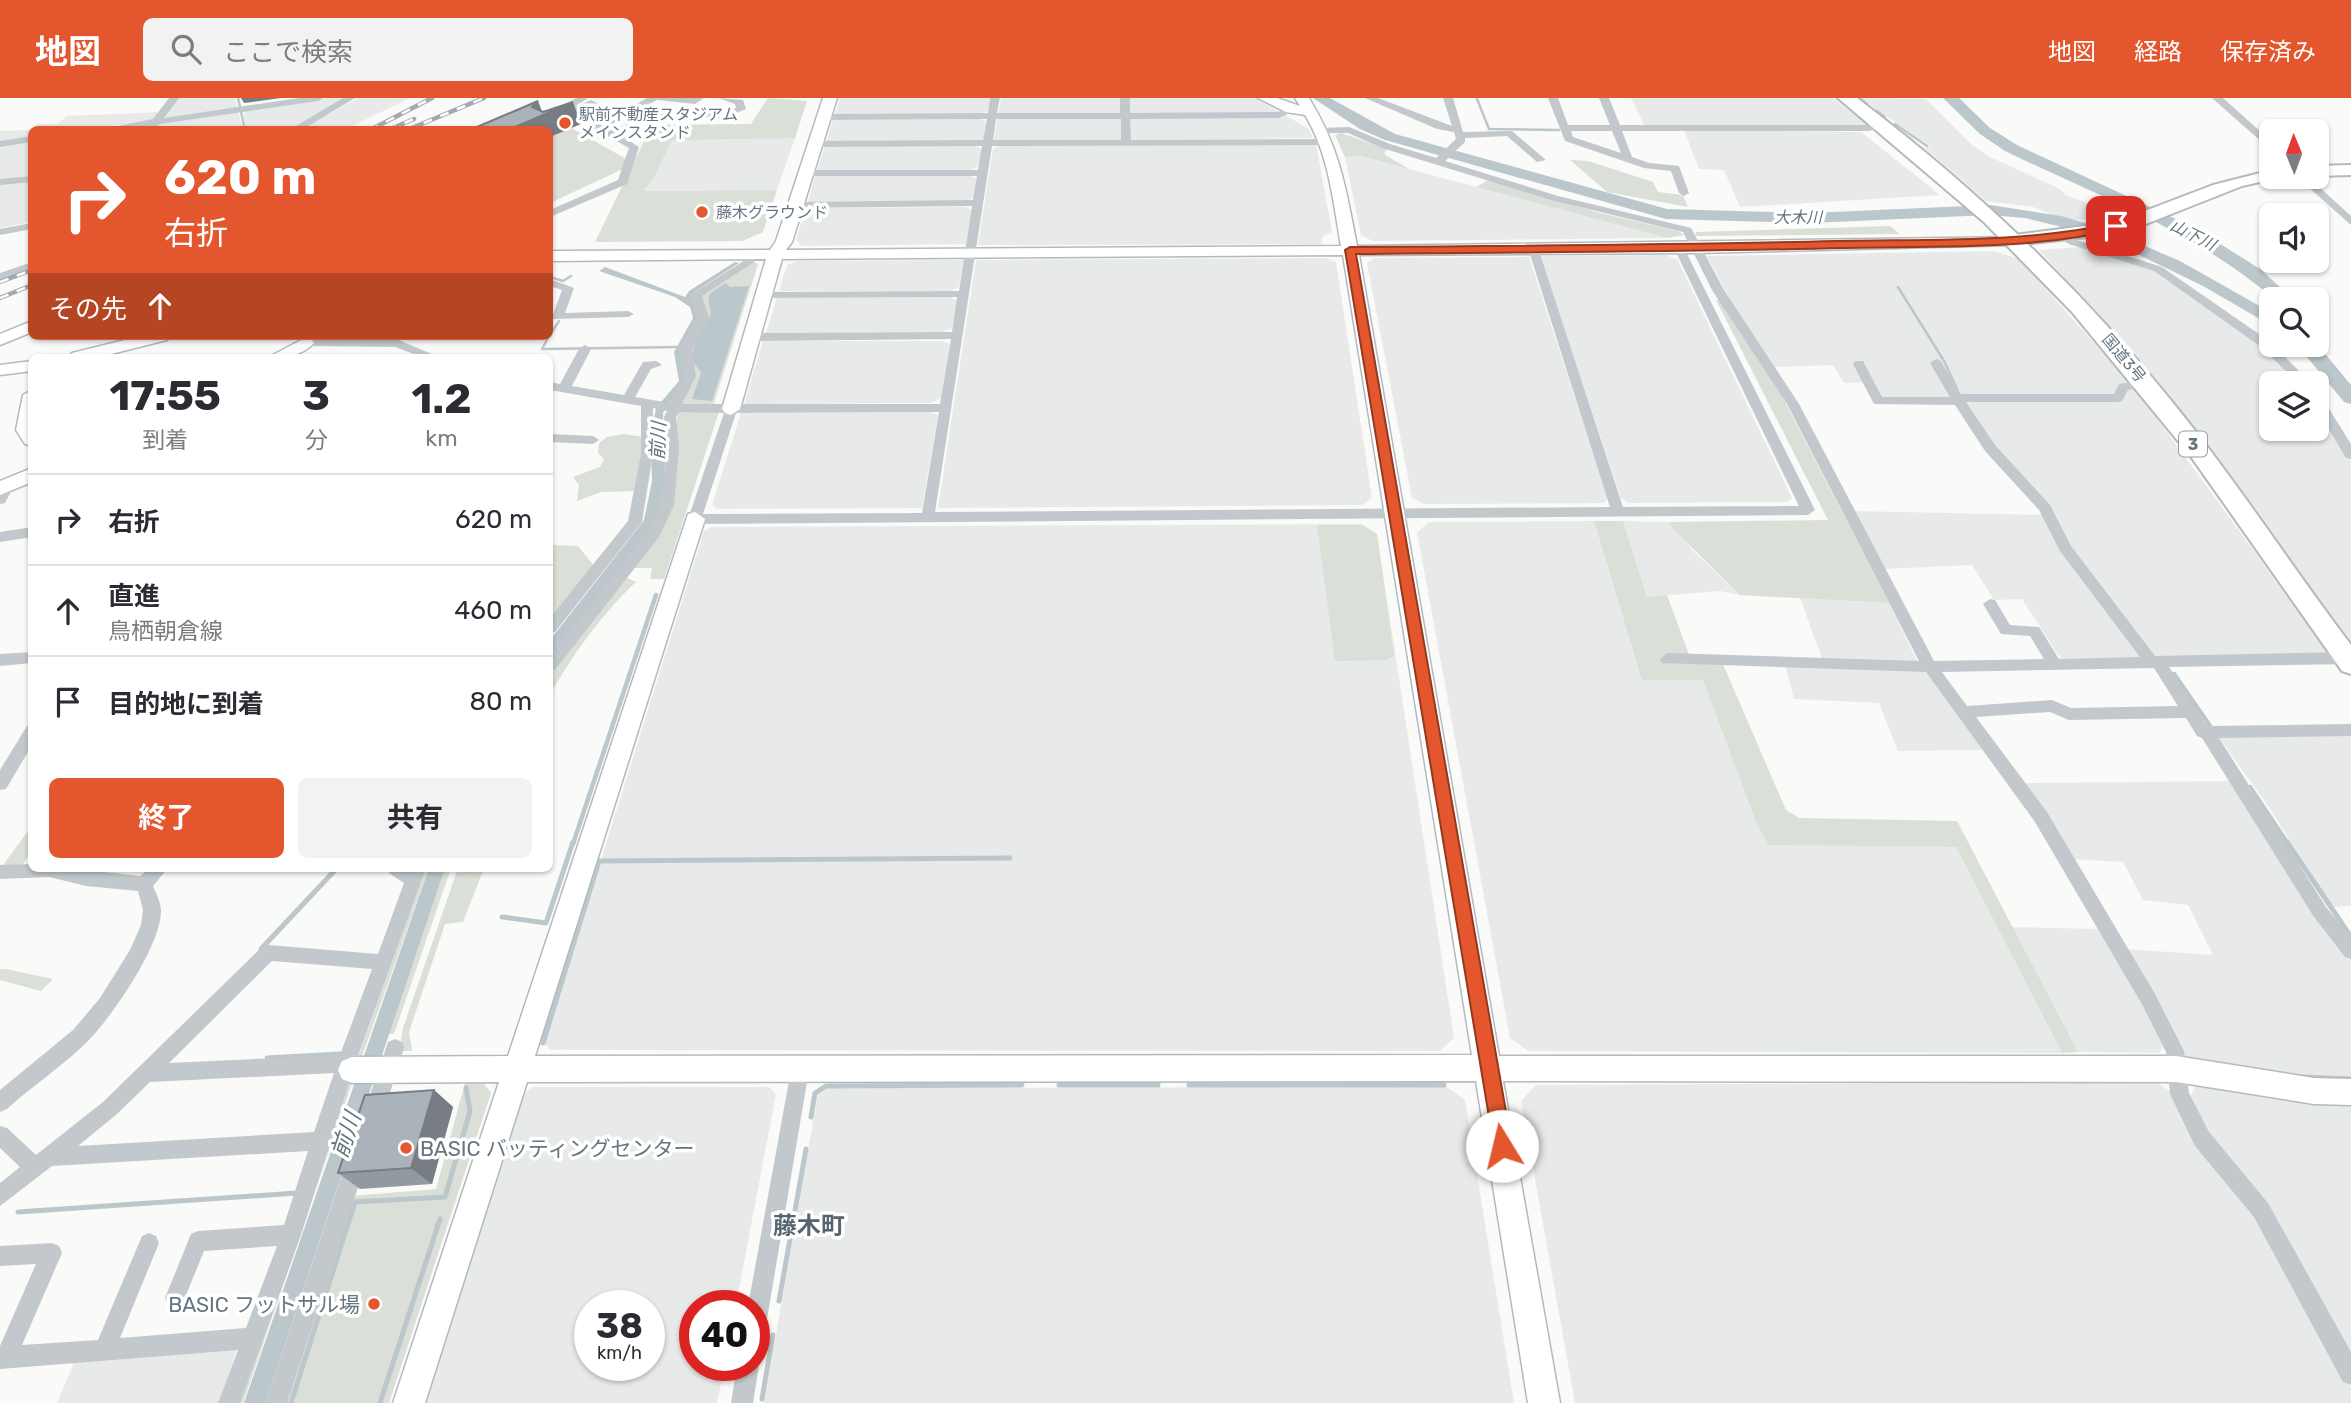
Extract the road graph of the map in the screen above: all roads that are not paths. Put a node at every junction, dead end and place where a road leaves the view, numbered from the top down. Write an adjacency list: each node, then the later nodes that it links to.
1 (174, 98): 28 (street)
2 (318, 98): 20 (street)
3 (350, 98): 29 (street)
4 (573, 98): 23 (street)
5 (583, 98): 6 (street)
6 (656, 98): 7 (street)
7 (699, 98)
8 (723, 98): 34 (street)
9 (820, 98): 67 (street)
10 (830, 98): 26 (street)
11 (995, 98): 24 (street)
12 (1125, 98): 25 (street)
13 (1265, 98): 22 (street)
14 (1370, 98): 33 (street)
15 (1448, 98): 33 (street)
16 (1553, 98): 31 (street)
17 (1604, 98): 32 (street)
18 (1846, 98): 27 (highway, 国道3号 / 3)
19 (2217, 98): 36 (street)
20 (298, 99): 21 (street)
21 (270, 102): 28 (street)
22 (1301, 106): 25 (street); 35 (street)
23 (545, 113)
24 (992, 116): 25 (street); 26 (street); 41 (street)
25 (1125, 116): 38 (street)
26 (824, 117): 40 (street)
27 (1883, 125): 32 (street); 61 (highway, 国道3号 / 3)
28 (153, 126)
29 (301, 126)
30 (553, 127): 34 (street)
31 (1564, 128): 32 (street); 42 (street)
32 (1616, 128): 42 (street)
33 (1459, 133): 43 (street); 44 (street)
34 (614, 134): 56 (street)
35 (1324, 136): 38 (street); 44 (street); 66 (street)
36 (2259, 136)
37 (28, 140): 39 (street)
38 (1125, 143): 41 (street)
39 (0, 144)
40 (814, 144): 41 (street); 47 (street)
41 (988, 144): 48 (street)
42 (1628, 159): 53 (street)
43 (1541, 160)
44 (1439, 161): 64 (street)
45 (2351, 170): 46 (main road)
46 (2329, 171)
47 (806, 173): 48 (street); 55 (street)
48 (984, 173): 54 (street)
49 (2259, 178): 60 (main road)
50 (28, 179): 51 (street)
51 (0, 182)
52 (2315, 189): 57 (street)
53 (1684, 193)
54 (979, 204): 55 (street); 68 (street)
55 (796, 205): 67 (street)
56 (553, 213)
57 (2351, 222)
58 (28, 227): 59 (street)
59 (0, 233)
60 (2072, 235): 61 (main road); 93 (street)
61 (2014, 240): 64 (street); 94 (highway, 国道3号 / 3)
62 (1533, 248): 63 (street); 66 (street); 110 (street)
63 (1679, 248): 64 (street); 110 (street)
64 (1697, 248): 125 (street)
65 (553, 249): 67 (street)
66 (1350, 250): 68 (street); 111 (street)
67 (776, 252): 68 (street); 69 (street); 75 (street)
68 (971, 252): 74 (street)
69 (553, 256)
70 (750, 260): 99 (street)
71 (28, 266): 72 (street)
72 (0, 277)
73 (553, 283): 76 (street)
74 (964, 294): 75 (street); 78 (street)
75 (763, 295): 79 (street)
76 (628, 314)
77 (28, 329): 80 (street)
78 (957, 335): 79 (street); 100 (street)
79 (751, 337): 101 (street)
80 (0, 340)
81 (145, 340): 85 (street)
82 (313, 340): 86 (street)
83 (379, 340): 87 (street)
84 (585, 349): 96 (street)
85 (90, 354)
86 (284, 354)
87 (426, 354)
88 (1936, 363): 98 (street)
89 (1858, 364): 98 (street)
90 (656, 365): 97 (street)
91 (28, 366): 92 (street)
92 (0, 370)
93 (2293, 371)
94 (2144, 382): 98 (street); 121 (highway, 国道3号 / 3)
95 (553, 387): 96 (street)
96 (564, 389): 97 (street)
97 (627, 400): 99 (street)
98 (1958, 400): 122 (street)
99 (662, 407): 101 (street); 117 (street); 123 (street)
100 (946, 408): 101 (street); 112 (street)
101 (731, 409): 113 (street)
102 (28, 415): 104 (street)
103 (2329, 419): 107 (street)
104 (28, 434)
105 (553, 438): 106 (street)
106 (593, 440)
107 (2351, 455)
108 (28, 476): 109 (street)
109 (2, 492)
110 (1618, 511): 111 (street)
111 (1394, 512): 112 (street); 145 (street)
112 (928, 517): 113 (street)
113 (695, 519): 142 (street)
114 (28, 534): 115 (street)
115 (0, 537)
116 (1990, 604): 124 (street)
117 (553, 624)
118 (28, 657): 120 (street)
119 (1667, 659): 125 (street)
120 (0, 660)
121 (2349, 660): 122 (street)
122 (2154, 661): 124 (street); 127 (street)
123 (553, 662)
124 (2054, 663): 125 (street)
125 (1930, 667): 126 (street)
126 (1965, 712): 127 (street); 143 (street)
127 (2190, 712): 129 (street)
128 (2351, 730): 129 (street)
129 (2207, 732): 139 (street)
130 (28, 737): 131 (street)
131 (0, 784)
132 (28, 871): 133 (street)
133 (0, 872)
134 (82, 872): 136 (street)
135 (156, 872): 138 (street)
136 (114, 874): 138 (street)
137 (416, 874): 140 (street)
138 (143, 884): 148 (street)
139 (2351, 951)
140 (384, 962): 141 (street); 146 (street)
141 (367, 1065): 142 (street); 146 (street); 150 (street); 164 (street)
142 (517, 1067): 144 (street); 165 (street)
143 (2176, 1069): 145 (street); 147 (street); 161 (street)
144 (800, 1070): 145 (street); 156 (street)
145 (1489, 1070): 167 (street)
146 (147, 1073): 151 (street)
147 (2351, 1092)
148 (2, 1098)
149 (0, 1135): 151 (street)
150 (323, 1141): 151 (street); 153 (street)
151 (42, 1162): 152 (street)
152 (0, 1196)
153 (291, 1235): 157 (street); 158 (street)
154 (149, 1243): 159 (street)
155 (0, 1256): 160 (street)
156 (761, 1290)
157 (175, 1298)
158 (253, 1338): 159 (street); 163 (street)
159 (104, 1350): 160 (street)
160 (3, 1358)
161 (2351, 1374)
162 (745, 1381): 166 (street)
163 (229, 1403)
164 (276, 1403)
165 (409, 1403)
166 (742, 1403)
167 (1544, 1403)

